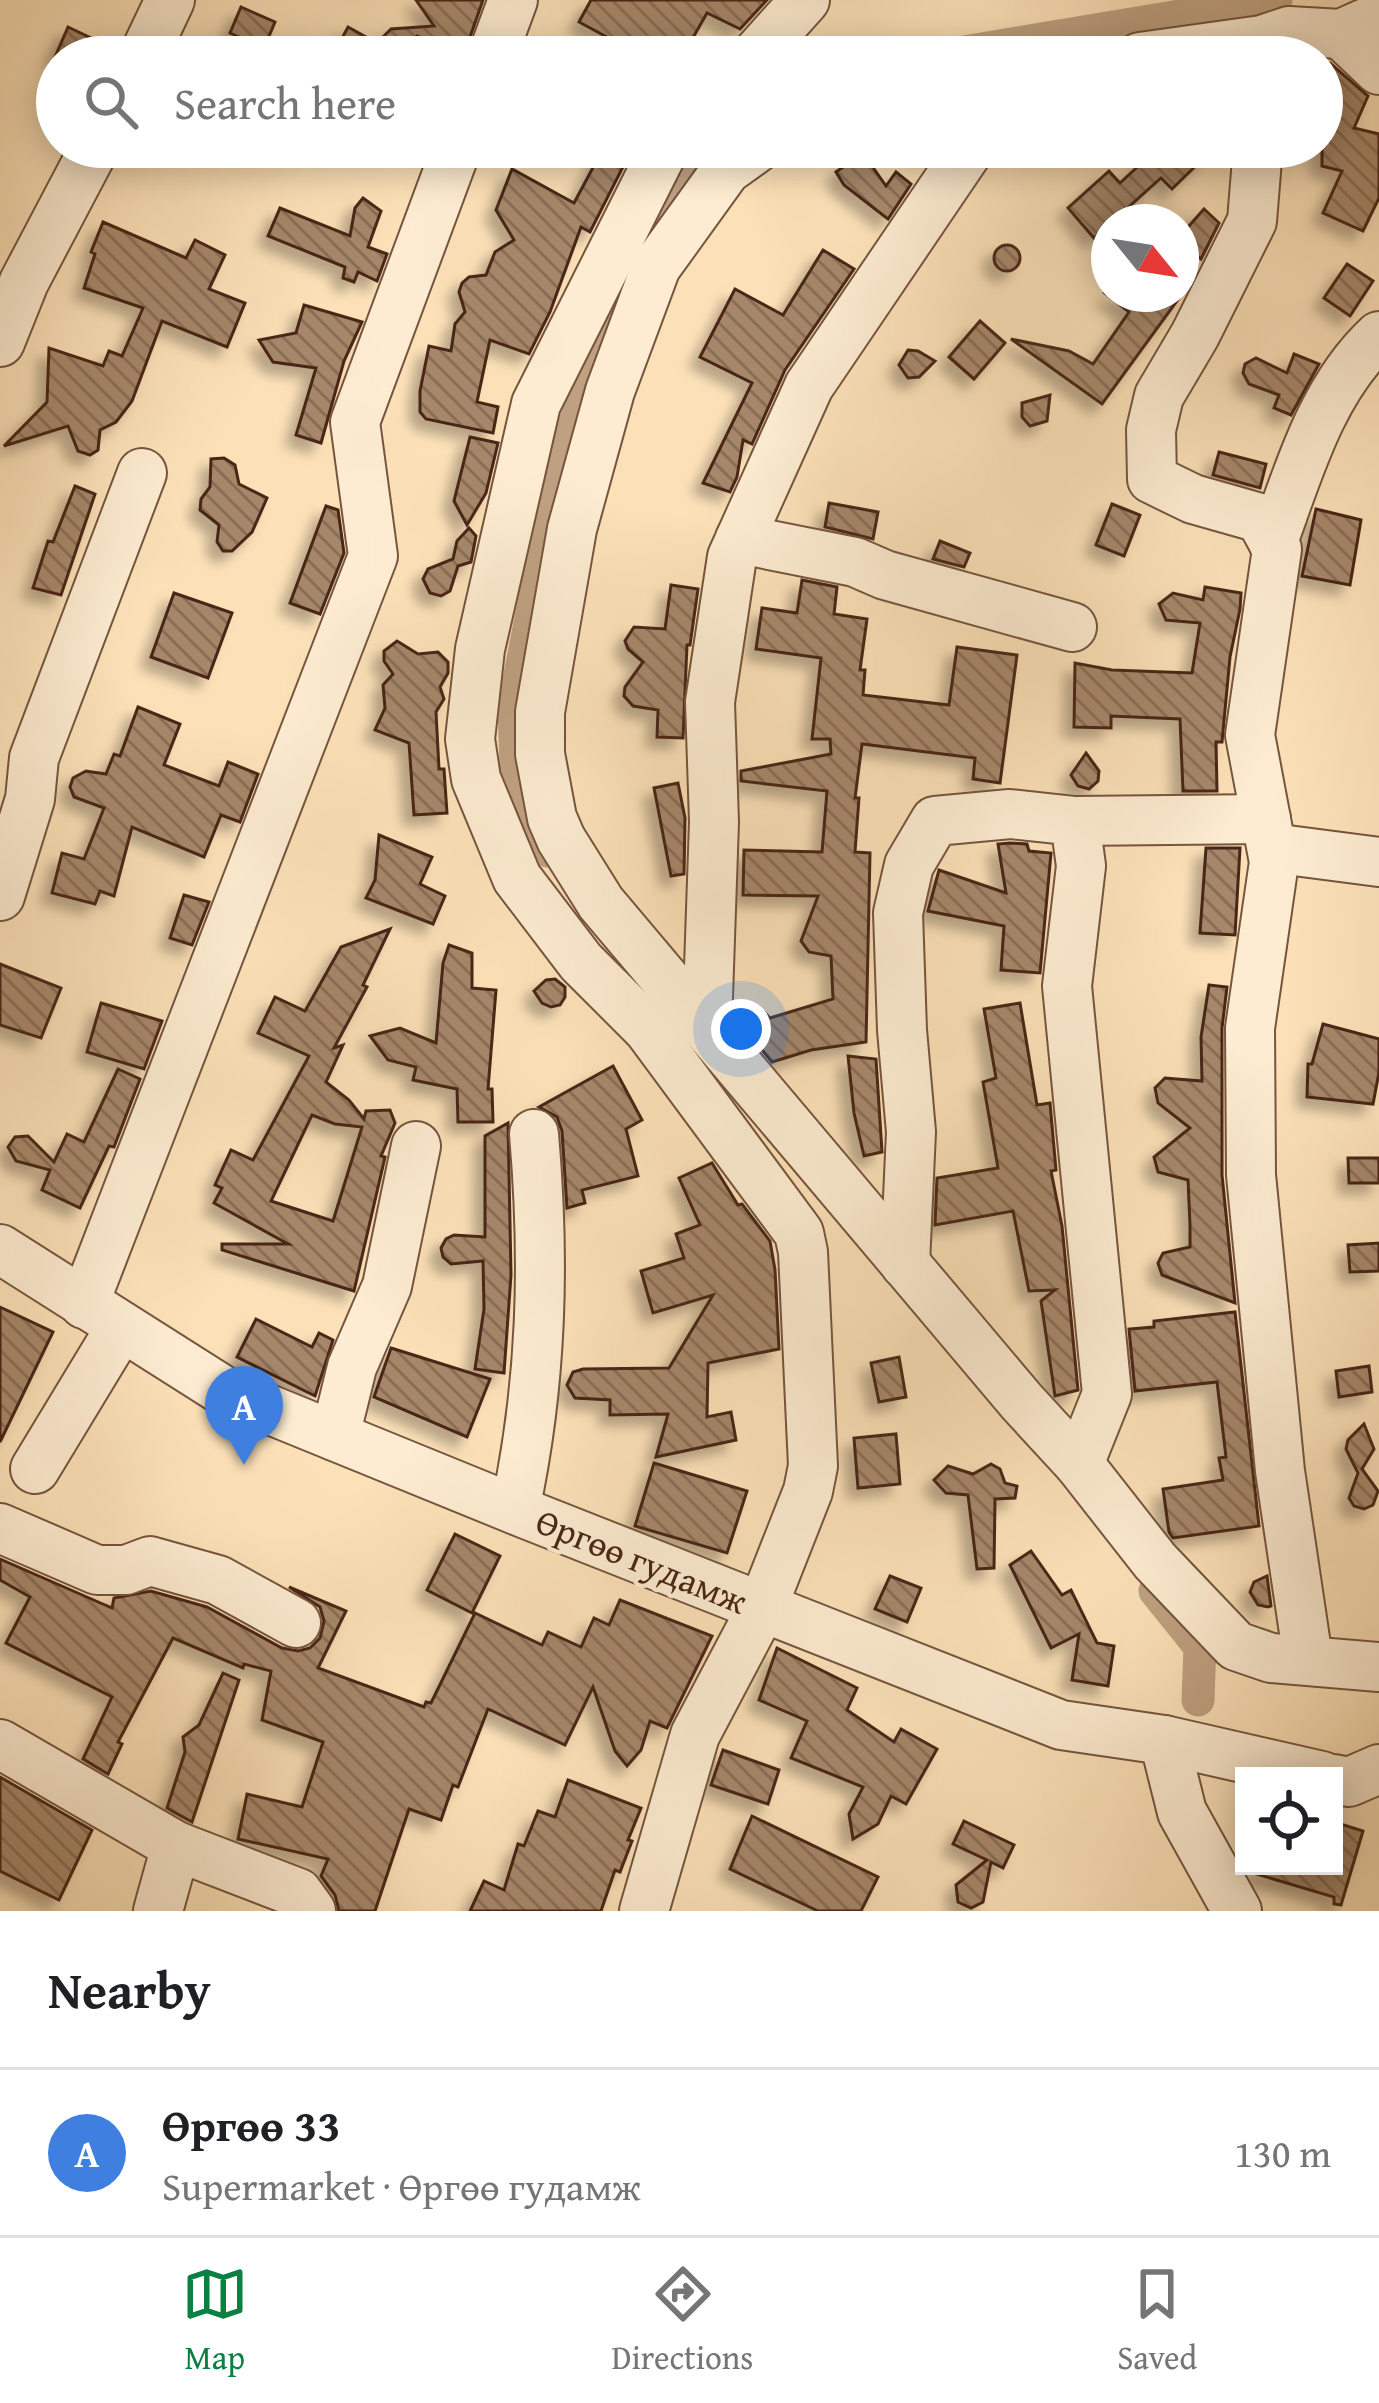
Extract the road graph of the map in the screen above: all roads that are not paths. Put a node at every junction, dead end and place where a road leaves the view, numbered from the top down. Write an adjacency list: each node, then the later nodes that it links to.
1 (170, 0): 5 (street)
2 (513, 0): 6 (street)
3 (805, 0): 7 (street)
4 (1360, 26): 8 (street); 9 (street)
5 (152, 36)
6 (500, 36)
7 (773, 36)
8 (1318, 36)
9 (1379, 70)
10 (84, 168): 17 (street)
11 (449, 168): 31 (street)
12 (654, 168): 37 (street)
13 (729, 168): 26 (street)
14 (957, 168): 19 (street)
15 (1256, 168): 20 (street)
16 (1379, 336): 20 (street)
17 (0, 342)
18 (142, 473): 25 (street)
19 (740, 539): 21 (street); 26 (street)
20 (1274, 542): 23 (street)
21 (1072, 627)
22 (1075, 820): 23 (street); 30 (street); 33 (street)
23 (1269, 834): 24 (street); 39 (street)
24 (1379, 862)
25 (0, 896)
26 (707, 1027): 30 (street)
27 (534, 1134): 35 (street)
28 (416, 1146): 32 (street)
29 (0, 1250): 31 (street, Өргөө гудамж)
30 (905, 1264): 33 (street)
31 (103, 1316): 32 (street, Өргөө гудамж); 34 (street)
32 (335, 1436): 35 (street, Өргөө гудамж)
33 (1079, 1464): 39 (street)
34 (35, 1469)
35 (515, 1509): 37 (street, Өргөө гудамж)
36 (0, 1528): 38 (street)
37 (762, 1607): 41 (street, Өргөө гудамж); 49 (street)
38 (296, 1623)
39 (1308, 1659): 40 (street)
40 (1379, 1667)
41 (1164, 1740): 43 (street, Өргөө гудамж); 50 (street)
42 (0, 1744): 46 (street)
43 (1282, 1767)
44 (1379, 1769): 45 (street)
45 (1343, 1781)
46 (176, 1846): 47 (street); 48 (street)
47 (158, 1911)
48 (311, 1911)
49 (644, 1911)
50 (1237, 1911)

